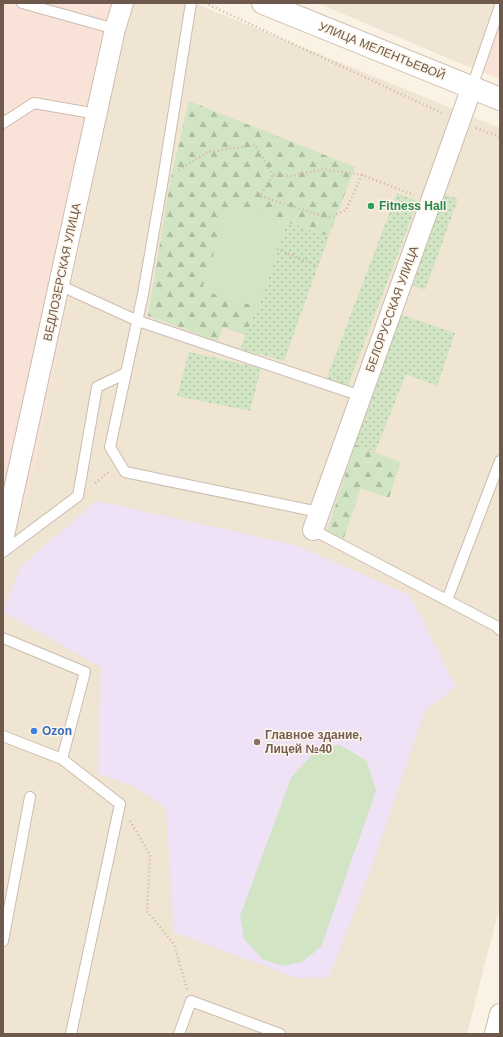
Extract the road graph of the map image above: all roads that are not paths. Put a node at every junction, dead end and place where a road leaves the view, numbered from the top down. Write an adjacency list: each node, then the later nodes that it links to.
1 (22, 3): 6 (lane)
2 (123, 3): 6 (street, ВЕДЛОЗЕРСКАЯ УЛИЦА)
3 (191, 3): 12 (lane)
4 (263, 3): 7 (main road, УЛИЦА МЕЛЕНТЬЕВОЙ)
5 (500, 6): 7 (lane)
6 (115, 29): 9 (street, ВЕДЛОЗЕРСКАЯ УЛИЦА)
7 (472, 87): 8 (main road, УЛИЦА МЕЛЕНТЬЕВОЙ); 14 (street, БЕЛОРУССКАЯ УЛИЦА)
8 (500, 99)
9 (97, 114): 10 (lane); 11 (street, ВЕДЛОЗЕРСКАЯ УЛИЦА)
10 (3, 122)
11 (59, 286): 12 (lane); 17 (street, ВЕДЛОЗЕРСКАЯ УЛИЦА)
12 (138, 321): 13 (lane); 14 (lane)
13 (126, 373): 16 (lane); 18 (lane)
14 (361, 396): 16 (street, БЕЛОРУССКАЯ УЛИЦА)
15 (500, 461): 19 (lane)
16 (316, 521): 19 (lane)
17 (3, 540)
18 (3, 552)
19 (447, 600): 20 (lane)
20 (500, 630)
21 (3, 638): 23 (lane)
22 (3, 736): 23 (lane)
23 (62, 759): 26 (lane)
24 (30, 797): 25 (lane)
25 (3, 941)
26 (71, 1034)
27 (179, 1034): 28 (lane)
28 (280, 1034)

